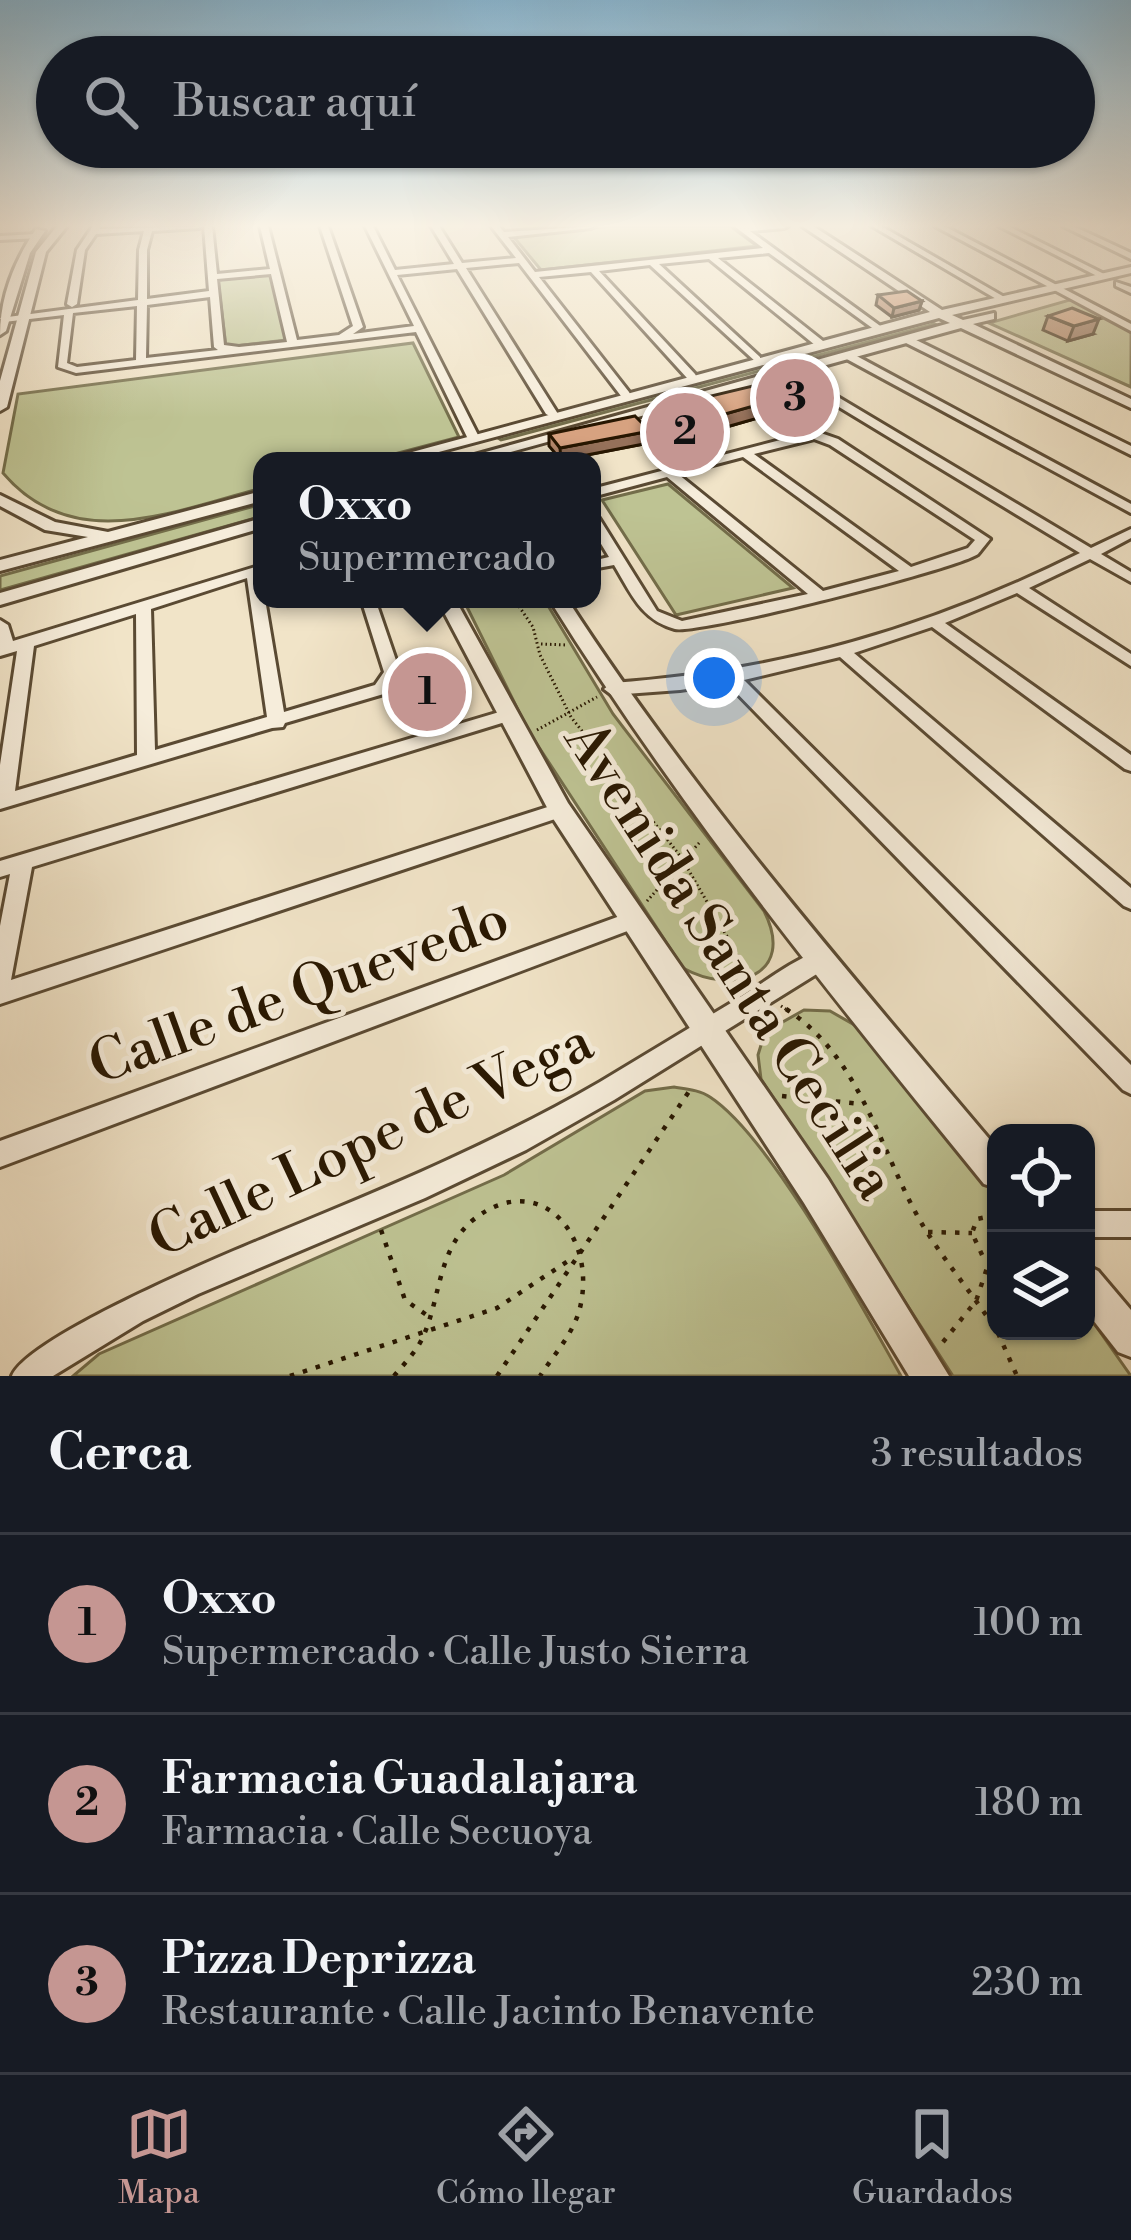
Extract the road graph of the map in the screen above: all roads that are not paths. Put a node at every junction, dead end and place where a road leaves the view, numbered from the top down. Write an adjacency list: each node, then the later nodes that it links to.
1 (15, 290): 27 (street)
2 (31, 290): 25 (street)
3 (73, 290): 24 (street)
4 (144, 290): 23 (street)
5 (189, 290): 23 (street)
6 (212, 290): 32 (street)
7 (280, 290): 32 (street)
8 (345, 290): 32 (street)
9 (399, 290): 30 (street)
10 (476, 290): 44 (street)
11 (545, 290): 41 (street)
12 (612, 290): 38 (street)
13 (683, 290): 35 (street)
14 (753, 290): 33 (street)
15 (826, 290): 28 (street)
16 (913, 290): 26 (street)
17 (987, 290): 22 (street)
18 (1034, 290): 22 (street)
19 (1060, 290): 21 (street)
20 (1097, 290): 21 (street)
21 (1070, 295): 26 (street); 29 (street)
22 (1001, 298): 26 (street)
23 (143, 299): 24 (street); 36 (street)
24 (70, 308): 25 (street); 36 (street)
25 (25, 313): 27 (street); 43 (street)
26 (952, 314): 28 (street); 31 (street); 40 (street); 42 (street)
27 (2, 321)
28 (878, 328): 33 (street)
29 (1131, 328)
30 (417, 329): 36 (street); 45 (street)
31 (906, 339): 34 (street); 49 (street)
32 (292, 341)
33 (819, 343): 35 (street)
34 (847, 355): 37 (street); 55 (street)
35 (756, 359): 38 (street)
36 (141, 363)
37 (781, 373): 39 (street); 39 (lane); 60 (street)
38 (691, 376): 41 (street)
39 (748, 381): 48 (street)
40 (1131, 392)
41 (625, 394): 44 (street)
42 (1131, 404)
43 (0, 406)
44 (552, 414): 45 (street)
45 (473, 437): 46 (street); 47 (street)
46 (419, 452)
47 (481, 452)
48 (509, 452)
49 (1131, 452)
50 (746, 454): 51 (street); 63 (street); 63 (street)
51 (670, 474): 52 (street); 66 (street)
52 (601, 491)
53 (253, 498): 57 (street)
54 (0, 500): 57 (street)
55 (1131, 509)
56 (253, 526): 67 (street)
57 (126, 533): 61 (street)
58 (1131, 533): 60 (street)
59 (605, 551): 66 (street)
60 (1091, 554): 64 (street); 65 (street)
61 (0, 566)
62 (253, 572): 68 (street)
63 (911, 573): 66 (street)
64 (1131, 578)
65 (1022, 589): 73 (street); 77 (street)
66 (821, 597)
67 (0, 599)
68 (142, 607): 75 (street); 82 (street)
69 (263, 608): 80 (street)
70 (371, 608): 80 (street)
71 (451, 608): 81 (street, Avenida Santa Cecilia)
72 (564, 608): 79 (street, Avenida Santa Cecilia)
73 (937, 624): 76 (street); 83 (street)
74 (0, 626): 75 (street)
75 (11, 648): 84 (street)
76 (841, 649): 78 (street); 88 (street)
77 (1131, 661)
78 (730, 677): 79 (street); 94 (street)
79 (612, 688): 90 (street, Avenida Santa Cecilia)
80 (277, 722): 82 (street)
81 (513, 728): 85 (street, Avenida Santa Cecilia); 86 (street)
82 (146, 759): 84 (street)
83 (1131, 764)
84 (2, 802)
85 (560, 809): 89 (street, Avenida Santa Cecilia); 92 (street)
86 (23, 861): 87 (street); 91 (street)
87 (0, 869)
88 (1131, 900)
89 (631, 921): 93 (street, Avenida Santa Cecilia); 95 (street, Calle de Quevedo)
90 (820, 960): 93 (street, Calle Lope de Vega); 96 (street, Avenida Santa Cecilia)
91 (0, 980)
92 (0, 994)
93 (704, 1030): 101 (street, Avenida Santa Cecilia); 102 (street, Calle Lope de Vega)
94 (1131, 1082)
95 (0, 1154)
96 (987, 1161)
97 (1095, 1224): 98 (street)
98 (1131, 1224)
99 (1095, 1294): 100 (street)
100 (1131, 1340)
101 (926, 1369)
102 (27, 1376)

